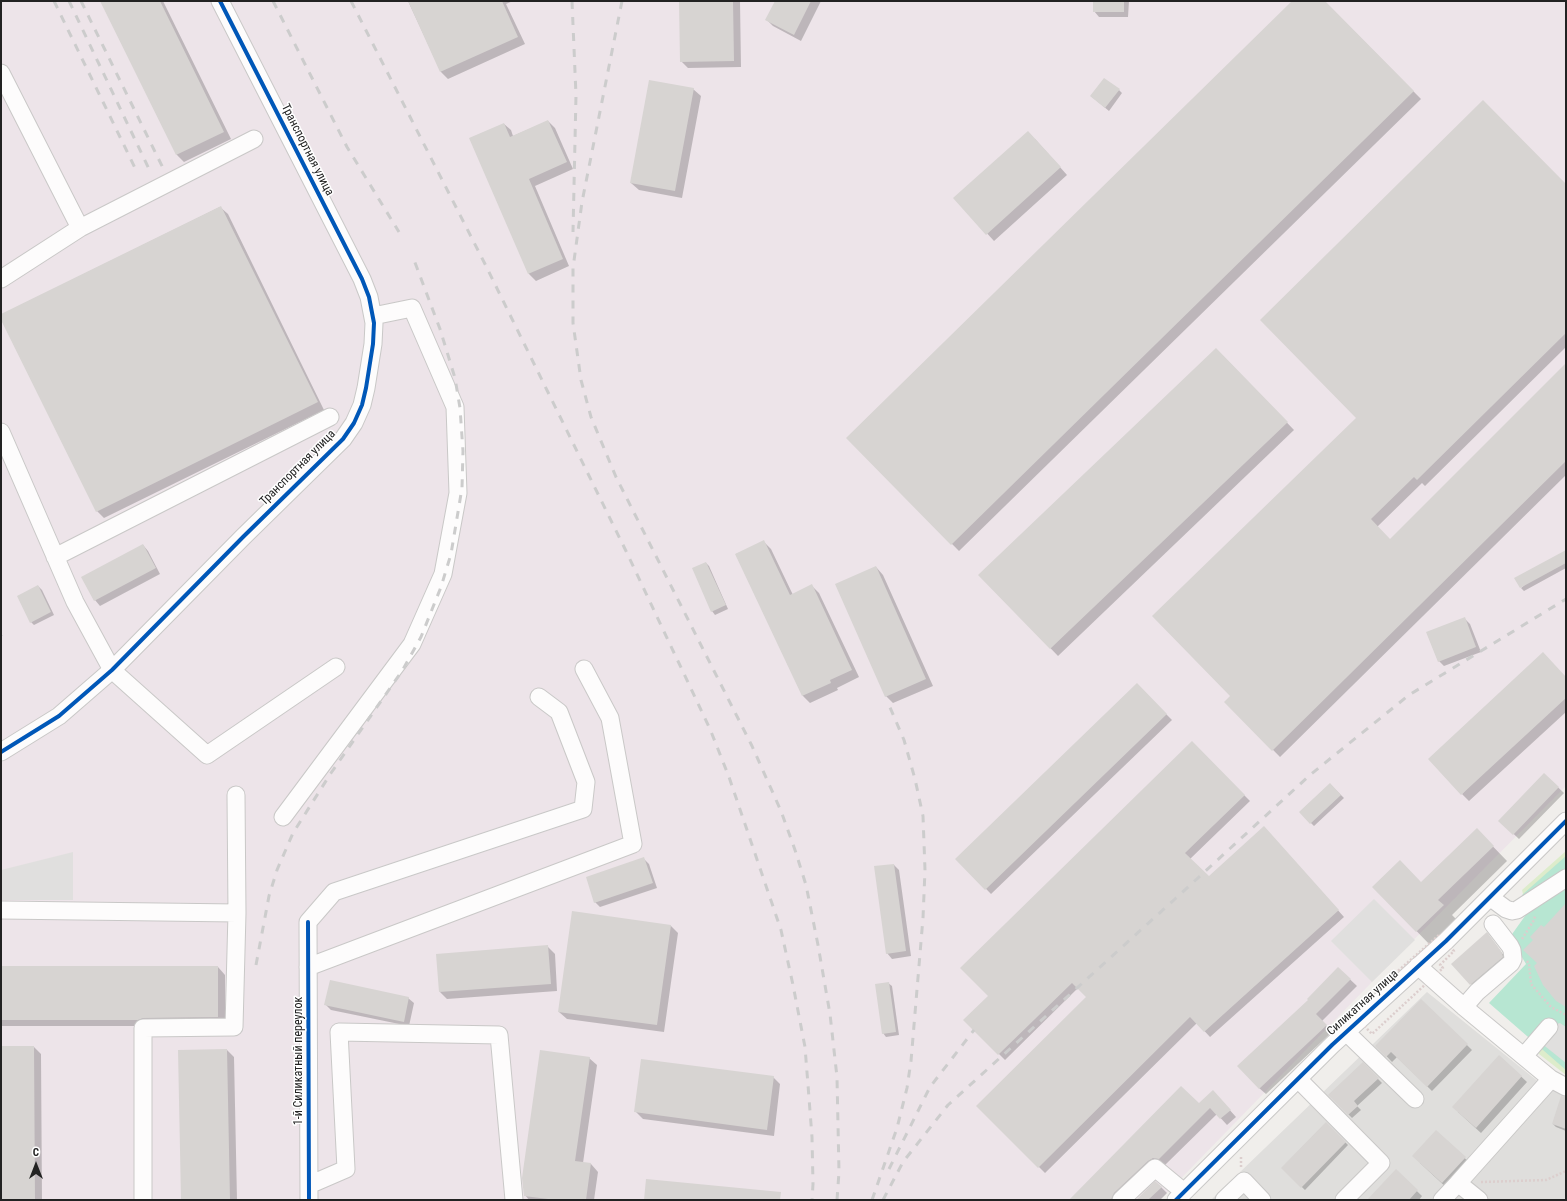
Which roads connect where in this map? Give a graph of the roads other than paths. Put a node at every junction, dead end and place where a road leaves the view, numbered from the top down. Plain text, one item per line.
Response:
1 (220, 1) edge
2 (1, 73) edge
3 (254, 139) dead end
4 (80, 228) junction
5 (1, 279) edge
6 (373, 316) junction
7 (330, 417) dead end
8 (1, 432) edge
9 (55, 557) junction
10 (336, 667) dead end
11 (584, 669) dead end
12 (112, 670) junction
13 (539, 697) dead end
14 (1, 752) edge
15 (236, 795) dead end
16 (283, 817) dead end
17 (1566, 822) edge
18 (1566, 878) edge
19 (1491, 898) junction
20 (1, 910) edge
21 (237, 913) junction
22 (1493, 924) dead end
23 (1418, 966) junction
24 (308, 967) junction
25 (1464, 1007) junction
26 (1549, 1027) dead end
27 (1346, 1032) junction
28 (1524, 1056) junction
29 (1298, 1079) junction
30 (1559, 1083) edge
31 (1415, 1099) dead end
32 (1458, 1183) junction
33 (309, 1192) edge
34 (1180, 1196) edge
35 (143, 1200) edge
36 (514, 1200) edge
37 (1121, 1200) edge
38 (1224, 1200) edge
39 (1262, 1200) edge
40 (1344, 1200) edge
41 (1442, 1200) edge
42 (1479, 1200) edge

1 - 6 street, Транспортная улица
2 - 4 street
3 - 4 street
4 - 5 street
6 - 12 street, Транспортная улица
6 - 16 street
7 - 9 street
8 - 9 street
9 - 12 street
10 - 12 street
11 - 24 street
12 - 14 street, Транспортная улица
13 - 24 street, 1-й Силикатный переулок
15 - 21 street
17 - 19 street, Силикатная улица
18 - 19 street
19 - 23 street, Силикатная улица
20 - 21 street
21 - 35 street
22 - 25 street
23 - 25 street
23 - 27 street, Силикатная улица
24 - 33 street, 1-й Силикатный переулок
25 - 28 street
26 - 28 street
27 - 29 street, Силикатная улица
27 - 31 street
28 - 30 street
29 - 34 street, Силикатная улица
29 - 40 street
30 - 32 street
32 - 41 street
32 - 42 street
33 - 36 street
34 - 37 street
38 - 39 street

